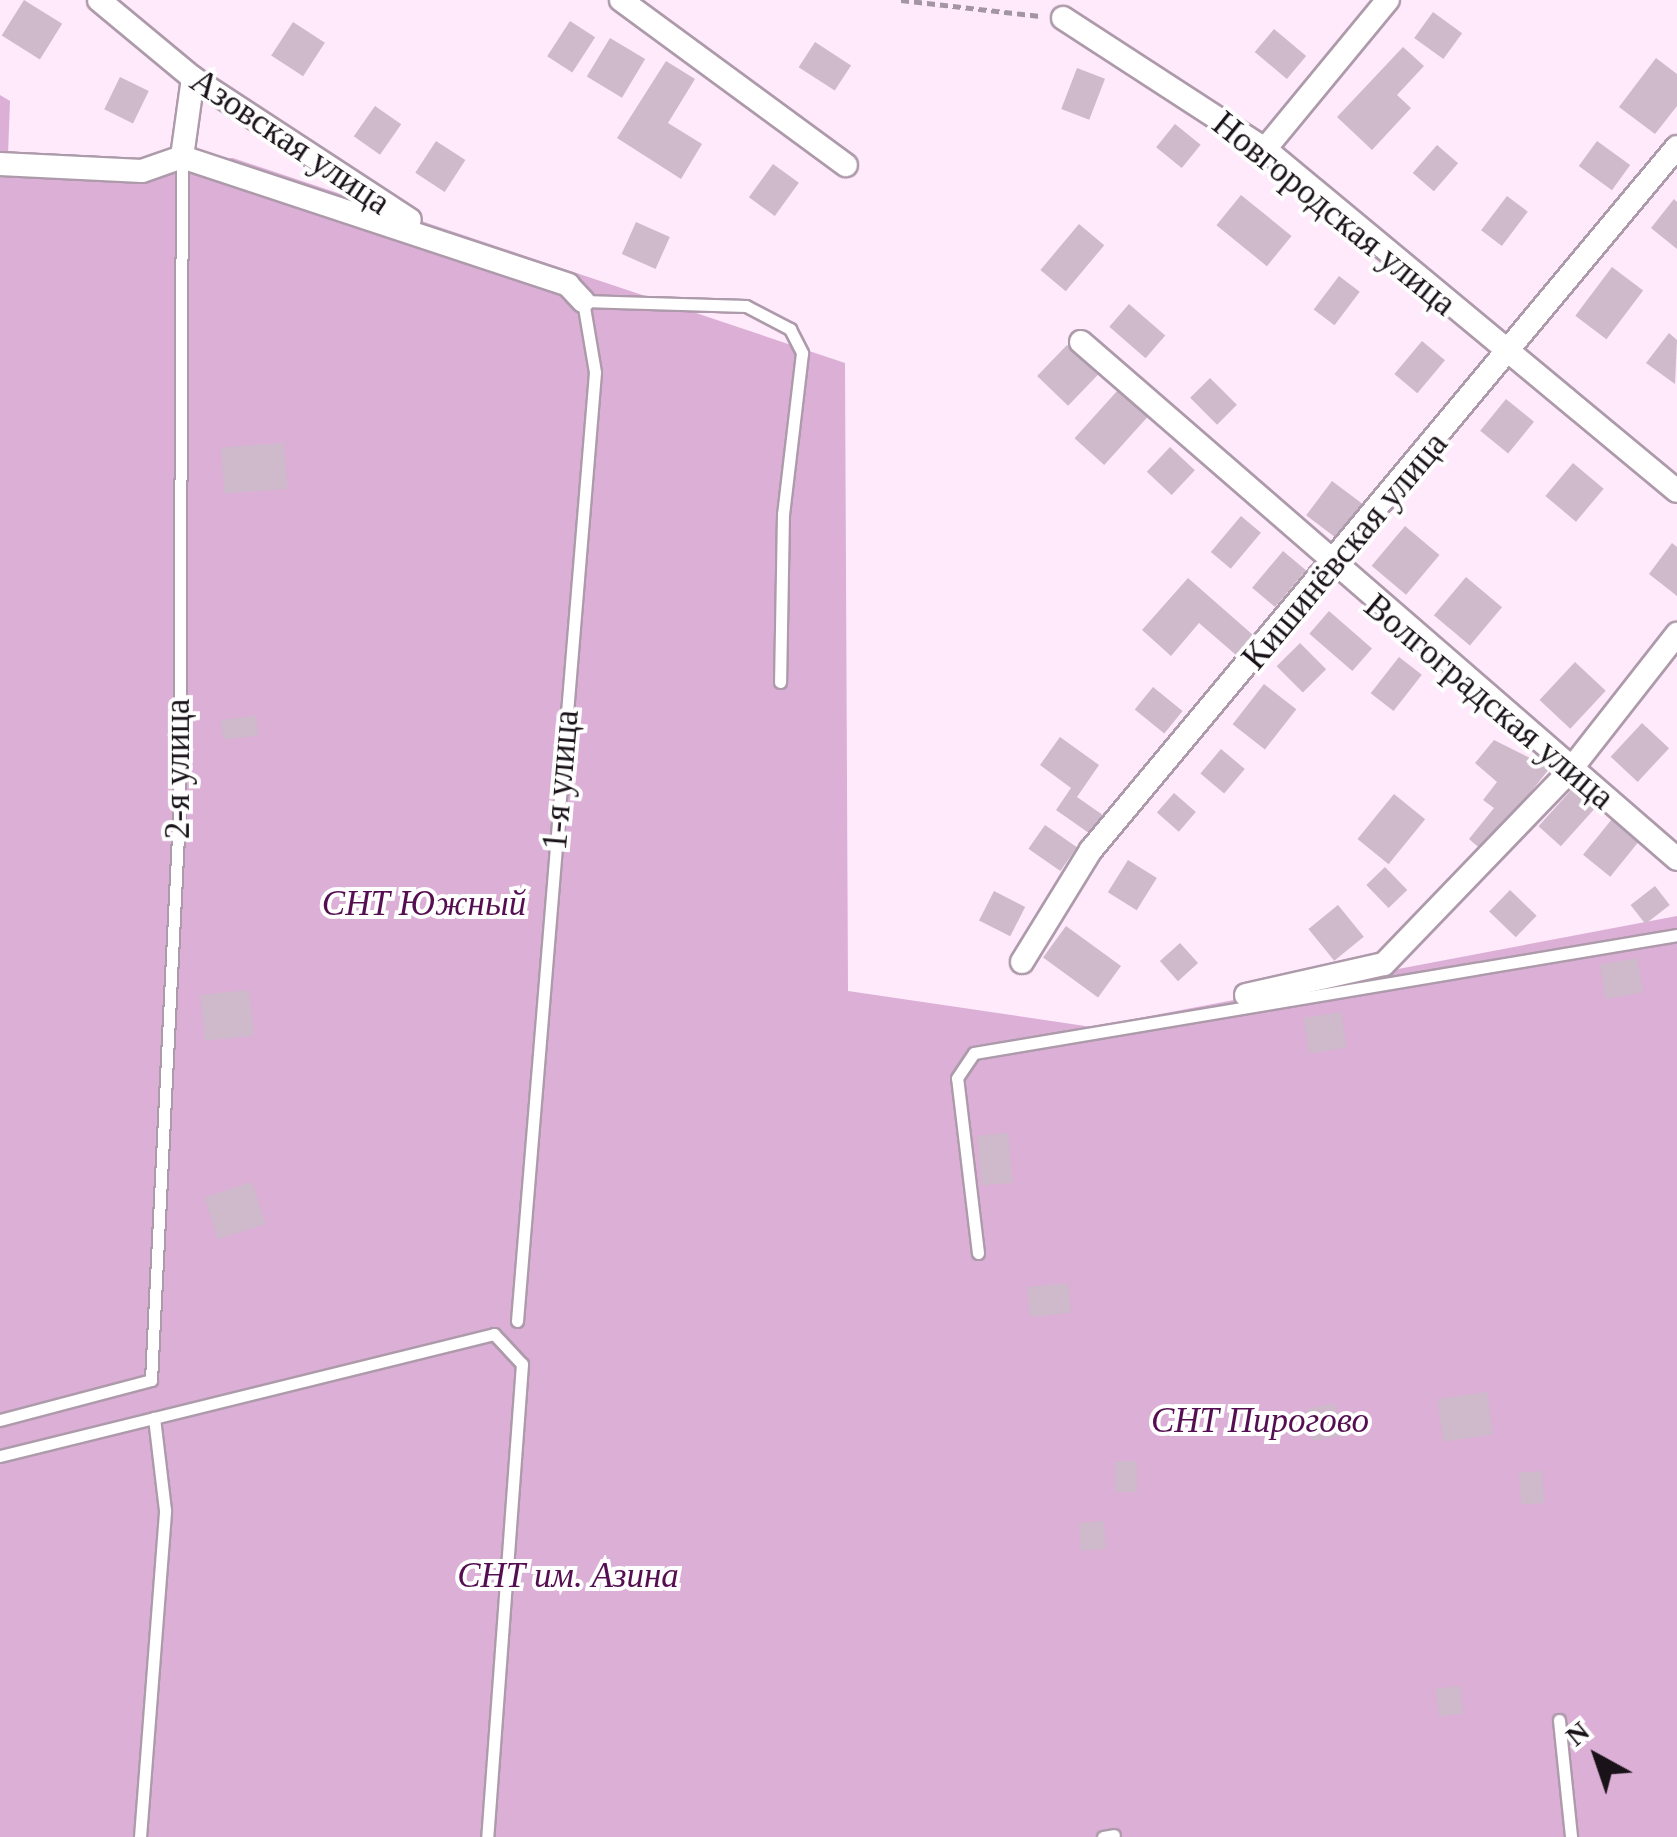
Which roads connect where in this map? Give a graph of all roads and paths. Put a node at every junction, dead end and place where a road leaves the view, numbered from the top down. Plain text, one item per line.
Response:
1 (99, 0) edge
2 (621, 0) edge
3 (901, 0) edge
4 (1388, 0) edge
5 (1063, 18) joint
6 (193, 78) junction
7 (1677, 147) edge
8 (1264, 149) junction
9 (182, 157) junction
10 (0, 164) edge
11 (846, 166) dead end
12 (556, 268) dead end
13 (583, 301) junction
14 (1082, 342) dead end
15 (1510, 358) junction
16 (1677, 491) edge
17 (1332, 568) junction
18 (1677, 634) edge
19 (780, 682) dead end
20 (1568, 773) junction
21 (1677, 859) edge
22 (1677, 935) edge
23 (1022, 962) dead end
24 (1246, 996) dead end
25 (978, 1253) dead end
26 (517, 1321) dead end
27 (154, 1418) junction
28 (0, 1420) edge
29 (0, 1456) edge
30 (1559, 1720) dead end
31 (140, 1837) edge
32 (488, 1837) edge
33 (1571, 1837) edge

1 - 6 street, Азовская улица
2 - 11 street
3 - 5 path
4 - 8 street
5 - 8 street, Новгородская улица
6 - 9 street
6 - 12 street, Азовская улица
7 - 15 street, Кишинёвская улица
8 - 15 street, Новгородская улица
9 - 10 street
9 - 13 street
9 - 28 lane, 2-я улица
13 - 19 lane
13 - 26 lane, 1-я улица
14 - 17 street, Волгоградская улица
15 - 16 street, Новгородская улица
15 - 17 street, Кишинёвская улица
17 - 20 street, Волгоградская улица
17 - 23 street, Кишинёвская улица
18 - 20 street
20 - 21 street, Волгоградская улица
20 - 24 street
22 - 25 lane
27 - 29 lane
27 - 31 lane
27 - 32 lane
30 - 33 lane

